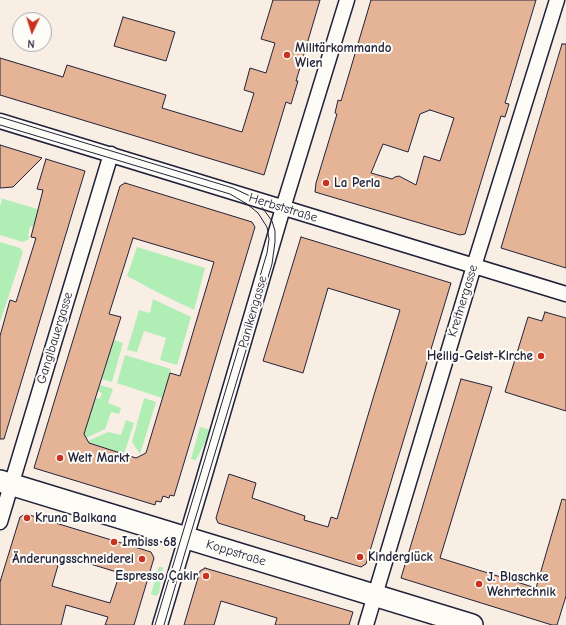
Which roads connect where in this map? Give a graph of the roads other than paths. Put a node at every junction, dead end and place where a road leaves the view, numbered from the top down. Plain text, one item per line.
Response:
1 (347, 0) edge
2 (557, 0) edge
3 (0, 121) edge
4 (111, 154) junction
5 (283, 208) junction
6 (474, 266) junction
7 (566, 294) edge
8 (6, 483) edge
9 (0, 522) edge
10 (186, 538) junction
11 (374, 596) junction
12 (160, 625) edge
13 (366, 625) edge
14 (472, 625) edge

1 - 5 street, Panikengasse
2 - 6 street, Kreitnergasse
3 - 4 street, Herbststraße
4 - 5 street, Herbststraße
4 - 8 street, Ganglbauergasse
5 - 6 street, Herbststraße
5 - 10 street, Panikengasse
6 - 7 street, Herbststraße
6 - 11 street, Kreitnergasse
8 - 9 street, Ganglbauergasse
8 - 10 main road, Koppstraße
10 - 11 main road, Koppstraße
10 - 12 street, Panikengasse
11 - 13 street, Kreitnergasse
11 - 14 main road, Koppstraße

